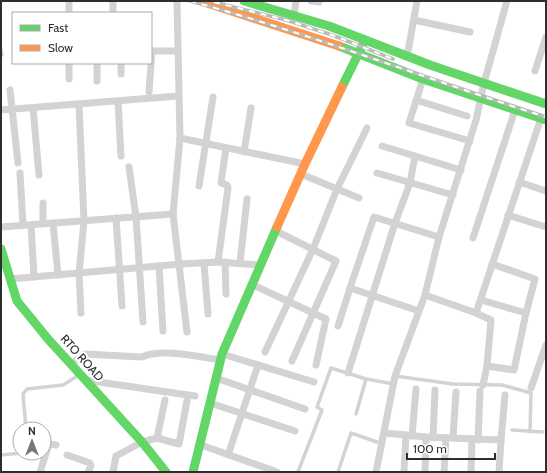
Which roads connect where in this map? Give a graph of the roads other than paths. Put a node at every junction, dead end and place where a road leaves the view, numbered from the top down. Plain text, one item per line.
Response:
1 (69, 1) edge
2 (113, 1) edge
3 (177, 1) edge
4 (201, 1) edge
5 (244, 1) edge
6 (296, 1) edge
7 (311, 1) edge
8 (417, 1) edge
9 (507, 1) edge
10 (319, 2) dead end
11 (69, 12) edge
12 (113, 12) edge
13 (294, 15) junction
14 (414, 20) junction
15 (470, 32) dead end
16 (546, 37) edge
17 (365, 40) junction
18 (1, 50) edge
19 (152, 51) edge
20 (177, 51) junction
21 (360, 53) junction
22 (2, 55) edge
23 (407, 57) junction
24 (69, 64) edge
25 (97, 64) edge
26 (121, 64) edge
27 (150, 64) edge
28 (535, 71) dead end
29 (120, 74) dead end
30 (69, 79) dead end
31 (423, 79) junction
32 (97, 81) dead end
33 (484, 83) junction
34 (10, 90) dead end
35 (149, 92) dead end
36 (178, 96) junction
37 (213, 97) dead end
38 (482, 97) junction
39 (416, 100) junction
40 (118, 102) junction
41 (80, 104) junction
42 (546, 104) edge
43 (33, 108) junction
44 (251, 108) dead end
45 (12, 109) junction
46 (1, 110) edge
47 (515, 110) junction
48 (467, 116) dead end
49 (543, 119) edge
50 (367, 128) dead end
51 (180, 138) junction
52 (470, 141) junction
53 (205, 143) junction
54 (382, 146) dead end
55 (226, 148) junction
56 (244, 152) junction
57 (121, 156) dead end
58 (415, 156) junction
59 (18, 163) dead end
60 (305, 164) junction
61 (129, 166) dead end
62 (461, 170) junction
63 (20, 173) dead end
64 (377, 173) dead end
65 (301, 174) junction
66 (39, 176) dead end
67 (410, 182) junction
68 (519, 182) junction
69 (199, 186) dead end
70 (337, 189) junction
71 (546, 191) edge
72 (453, 195) junction
73 (359, 198) dead end
74 (247, 199) dead end
75 (43, 203) dead end
76 (174, 214) junction
77 (508, 215) junction
78 (136, 217) junction
79 (116, 218) junction
80 (84, 221) junction
81 (53, 223) junction
82 (394, 223) junction
83 (31, 224) junction
84 (43, 224) junction
85 (23, 225) junction
86 (1, 227) edge
87 (546, 227) edge
88 (276, 231) junction
89 (439, 237) junction
90 (473, 238) dead end
91 (1, 249) edge
92 (313, 249) junction
93 (218, 262) junction
94 (225, 262) junction
95 (204, 263) junction
96 (240, 263) junction
97 (181, 264) junction
98 (492, 264) junction
99 (159, 266) junction
100 (261, 266) junction
101 (140, 268) junction
102 (120, 269) junction
103 (79, 273) junction
104 (58, 275) junction
105 (34, 277) junction
106 (10, 279) junction
107 (253, 285) junction
108 (350, 288) junction
109 (226, 294) dead end
110 (425, 295) junction
111 (372, 296) junction
112 (481, 300) junction
113 (288, 302) junction
114 (122, 306) dead end
115 (419, 311) junction
116 (526, 312) junction
117 (81, 313) dead end
118 (312, 313) junction
119 (208, 314) dead end
120 (476, 314) junction
121 (143, 322) dead end
122 (338, 326) dead end
123 (163, 331) dead end
124 (187, 332) dead end
125 (546, 345) edge
126 (265, 352) dead end
127 (222, 357) junction
128 (292, 362) dead end
129 (71, 364) junction
130 (258, 365) junction
131 (316, 365) dead end
132 (486, 366) junction
133 (348, 373) junction
134 (395, 376) junction
135 (83, 377) junction
136 (216, 378) junction
137 (366, 379) junction
138 (314, 382) dead end
139 (394, 384) junction
140 (482, 388) junction
141 (531, 388) dead end
142 (416, 389) dead end
143 (250, 390) junction
144 (436, 390) dead end
145 (456, 392) dead end
146 (505, 395) dead end
147 (165, 400) dead end
148 (210, 403) junction
149 (305, 408) dead end
150 (242, 413) junction
151 (356, 414) dead end
152 (25, 421) edge
153 (512, 430) dead end
154 (295, 431) dead end
155 (530, 432) junction
156 (543, 432) dead end
157 (384, 433) junction
158 (409, 436) junction
159 (429, 437) junction
160 (157, 438) junction
161 (449, 438) junction
162 (475, 440) junction
163 (501, 440) junction
164 (142, 442) junction
165 (377, 442) dead end
166 (56, 445) dead end
167 (201, 445) junction
168 (12, 454) edge
169 (1, 455) edge
170 (67, 455) dead end
171 (228, 455) junction
172 (40, 472) edge
173 (88, 472) edge
174 (113, 472) edge
175 (166, 472) edge
176 (194, 472) edge
177 (277, 472) edge
178 (298, 472) edge
179 (338, 472) edge
180 (376, 472) edge
181 (404, 472) edge
182 (425, 472) edge
183 (444, 472) edge
184 (471, 472) edge
185 (499, 472) edge

1 - 11 street
2 - 12 street
3 - 20 street
4 - 21 street
5 - 13 street
6 - 13 street
7 - 10 street
8 - 14 street
9 - 33 street
13 - 17 street
14 - 15 street
14 - 23 street
16 - 28 street
17 - 21 street
17 - 23 street
18 - 22 lane
19 - 20 street
20 - 36 street
21 - 31 street
21 - 60 street
23 - 33 street
24 - 30 street
25 - 32 street
26 - 29 street
27 - 35 street
31 - 38 street
31 - 39 street
33 - 38 street
33 - 42 street
34 - 45 street
36 - 40 street
36 - 51 street
37 - 53 street
38 - 47 street
38 - 52 street
39 - 48 street
39 - 52 street
40 - 41 street
40 - 57 street
41 - 43 street
41 - 80 street
43 - 45 street
43 - 66 street
44 - 56 street
45 - 46 street
45 - 59 street
47 - 49 street
47 - 90 street
49 - 68 street
50 - 70 street
51 - 53 street
51 - 76 street
52 - 62 street
53 - 55 street
53 - 69 street
54 - 58 street
55 - 56 street
55 - 93 street
56 - 60 street
58 - 62 street
58 - 67 street
60 - 65 street
61 - 78 street
62 - 72 street
63 - 85 street
64 - 67 street
65 - 70 street
65 - 88 street
67 - 72 street
67 - 82 street
68 - 71 street
68 - 77 street
70 - 73 street
70 - 92 street
72 - 89 street
74 - 96 street
75 - 84 street
76 - 78 street
76 - 97 street
77 - 87 street
77 - 98 street
78 - 79 street
78 - 101 street
79 - 80 street
79 - 102 street
80 - 81 street
80 - 103 street
81 - 84 street
81 - 104 street
82 - 89 street
82 - 108 street
82 - 111 street
83 - 84 street
83 - 85 street
83 - 105 street
85 - 86 street
88 - 92 street
88 - 100 street
89 - 110 street
91 - 106 street, RTO ROAD
92 - 113 street
92 - 118 street
93 - 94 street
93 - 95 street
94 - 96 street
94 - 109 street
95 - 97 street
95 - 119 street
96 - 100 street
97 - 99 street
97 - 124 street
98 - 112 street
98 - 116 street
99 - 101 street
99 - 123 street
100 - 107 street
101 - 102 street
101 - 121 street
102 - 103 street
102 - 114 street
103 - 104 street
103 - 117 street
104 - 105 street
105 - 106 street
106 - 129 street, RTO ROAD
107 - 113 street
107 - 127 street
108 - 111 street
108 - 122 street
110 - 115 street
110 - 120 street
111 - 115 street
111 - 133 street
112 - 116 street
112 - 120 street
113 - 118 street
113 - 126 street
115 - 134 street
116 - 132 street
118 - 128 street
118 - 131 street
120 - 132 street
125 - 141 street
127 - 129 street
127 - 130 street
127 - 136 street
129 - 135 street, RTO ROAD
130 - 138 street
130 - 143 street
132 - 140 street
133 - 137 lane
133 - 178 lane
134 - 139 street
134 - 140 lane
135 - 152 lane
135 - 160 street
135 - 164 street, RTO ROAD
136 - 143 street
136 - 148 street
137 - 139 lane
137 - 151 lane
139 - 157 street
140 - 155 lane
140 - 162 street
142 - 158 street
143 - 149 street
143 - 150 street
144 - 159 street
145 - 161 street
146 - 163 street
147 - 160 street
148 - 150 street
148 - 167 street
150 - 154 street
150 - 171 street
153 - 155 lane
155 - 156 lane
157 - 158 street
157 - 180 street
158 - 159 street
158 - 181 street
159 - 161 street
159 - 182 street
160 - 164 street
161 - 162 street
161 - 183 street
162 - 163 street
162 - 184 street
163 - 185 street
164 - 174 street
164 - 175 street, RTO ROAD
165 - 179 lane
166 - 172 street
167 - 171 street
167 - 176 street
168 - 169 lane
170 - 173 street
171 - 177 street

